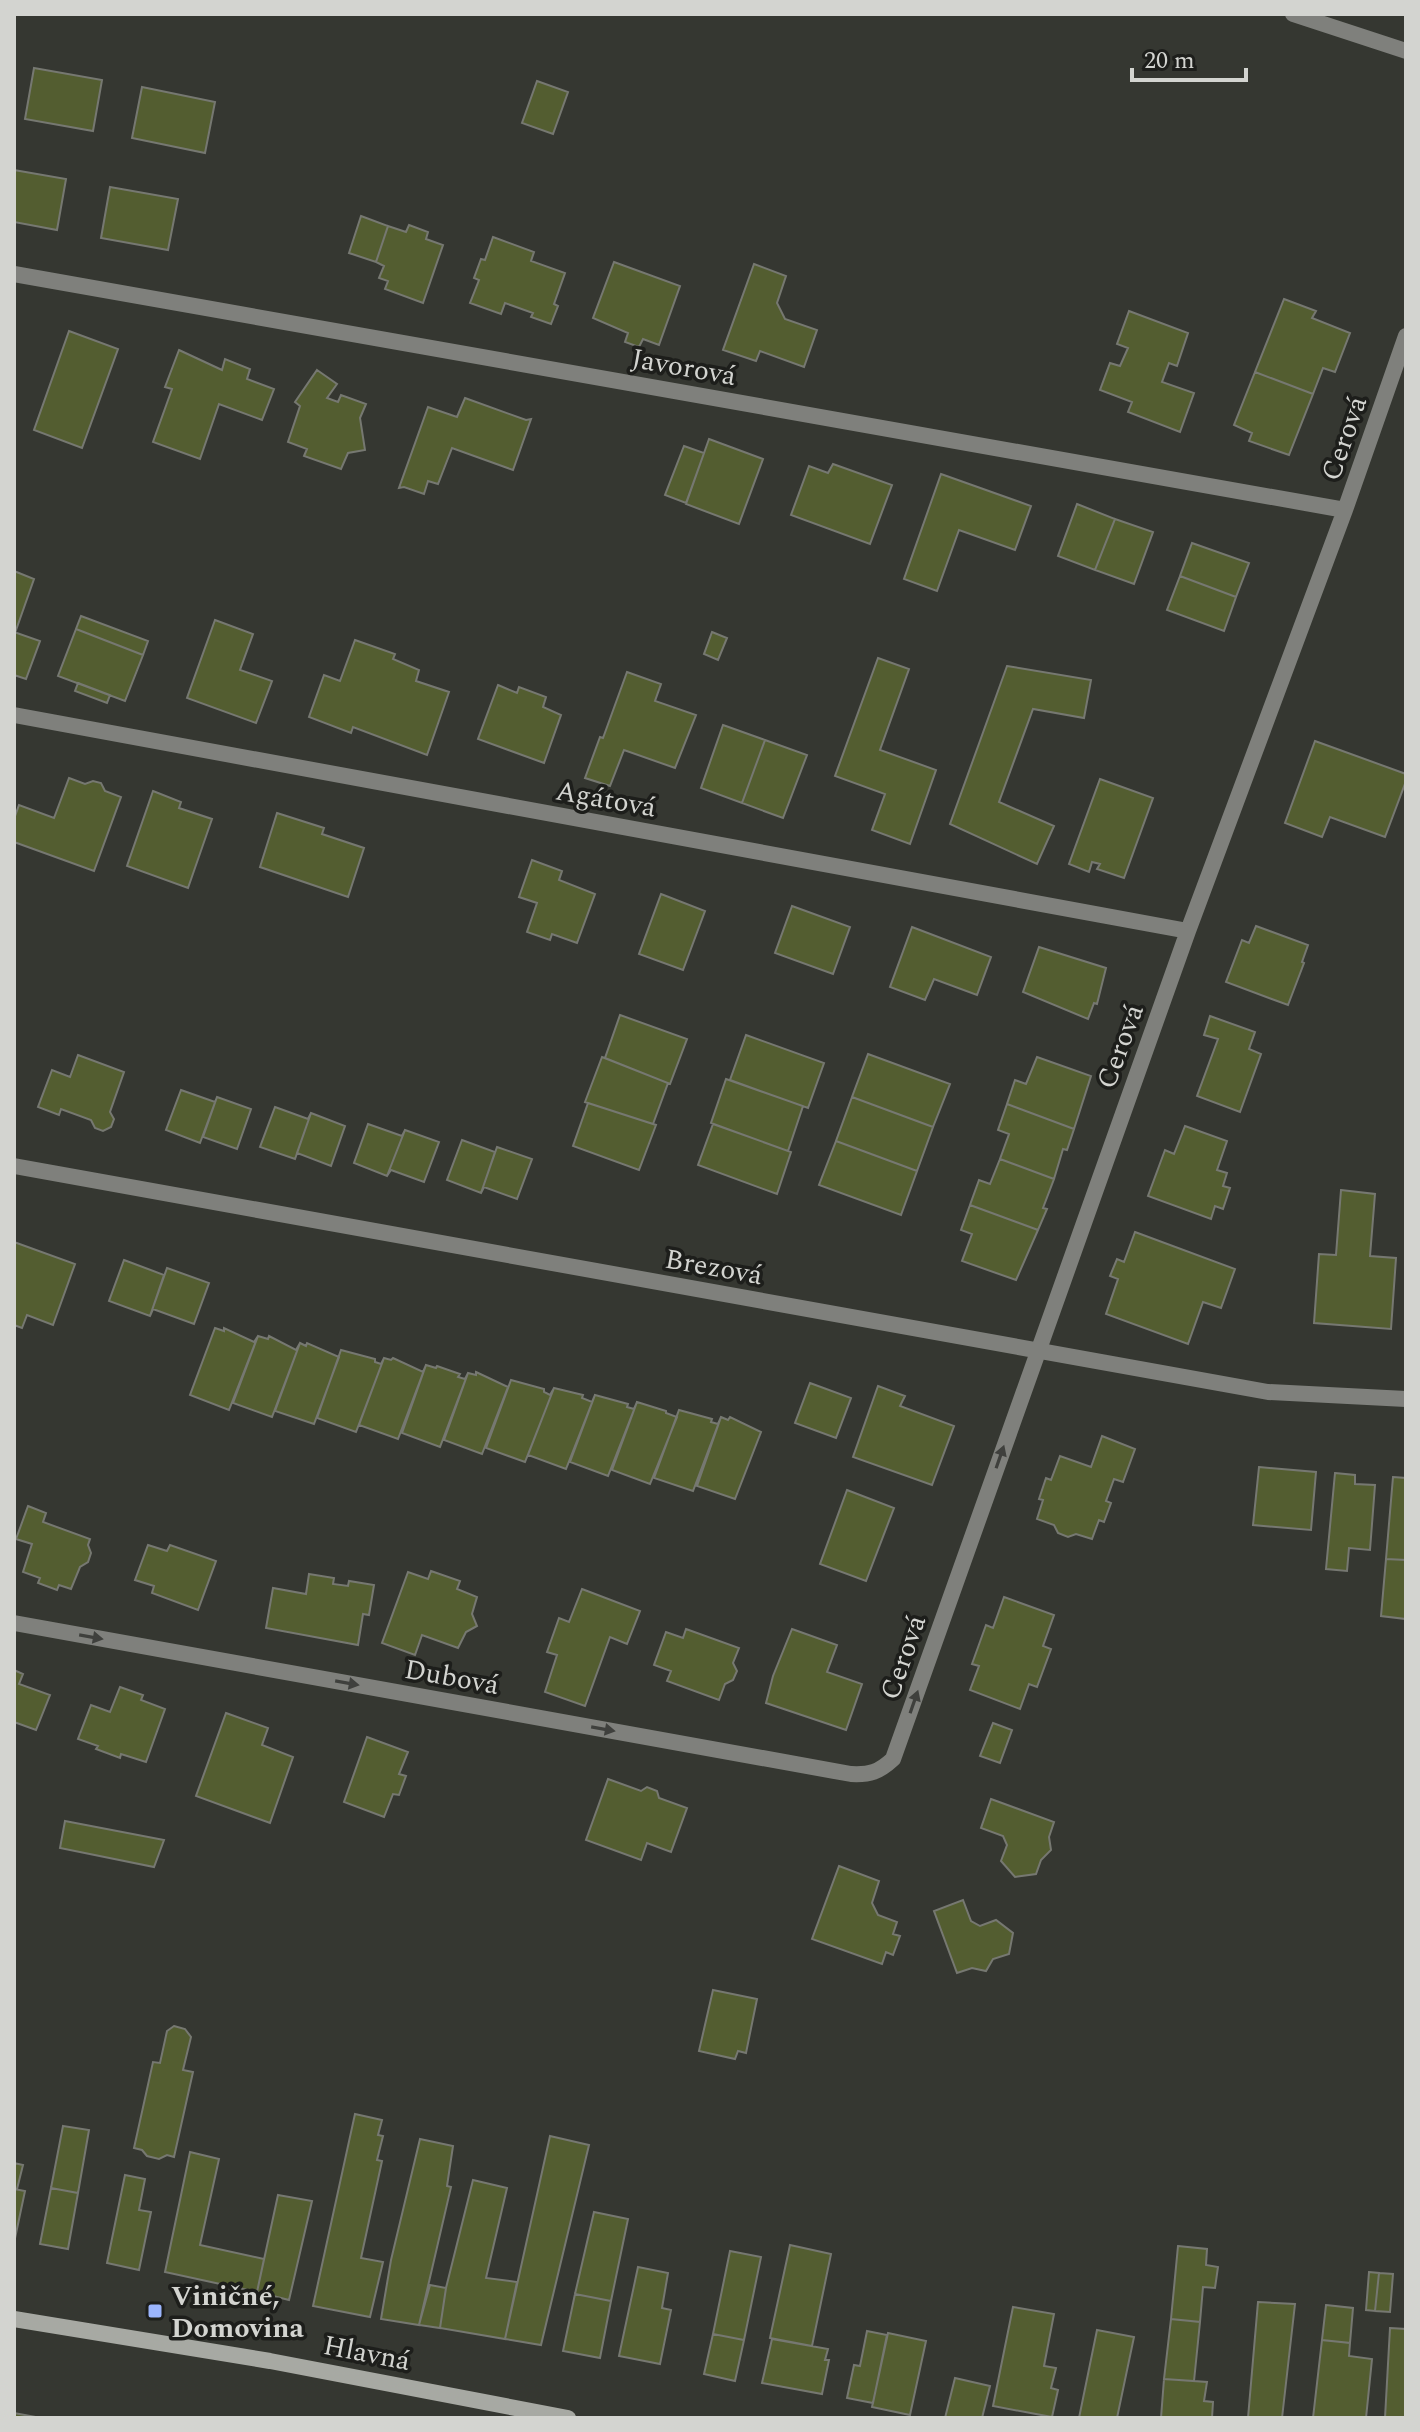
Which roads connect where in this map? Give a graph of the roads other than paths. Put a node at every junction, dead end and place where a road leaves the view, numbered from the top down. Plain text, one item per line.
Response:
1 (1293, 14) edge
2 (1406, 51) edge
3 (14, 274) edge
4 (1406, 336) edge
5 (1345, 510) junction
6 (14, 715) edge
7 (1188, 931) junction
8 (14, 1166) edge
9 (1037, 1351) junction
10 (1406, 1399) edge
11 (14, 1623) edge
12 (880, 1771) joint
13 (14, 2319) edge
14 (568, 2418) edge

1 - 2 street
3 - 5 street, Javorová
4 - 5 street, Cerová
5 - 7 street, Cerová
6 - 7 street, Agátová
7 - 9 street, Cerová
8 - 9 street, Brezová
9 - 10 street, Brezová
12 -> 9 street, Cerová
11 -> 12 street, Dubová
13 - 14 main road, Hlavná

